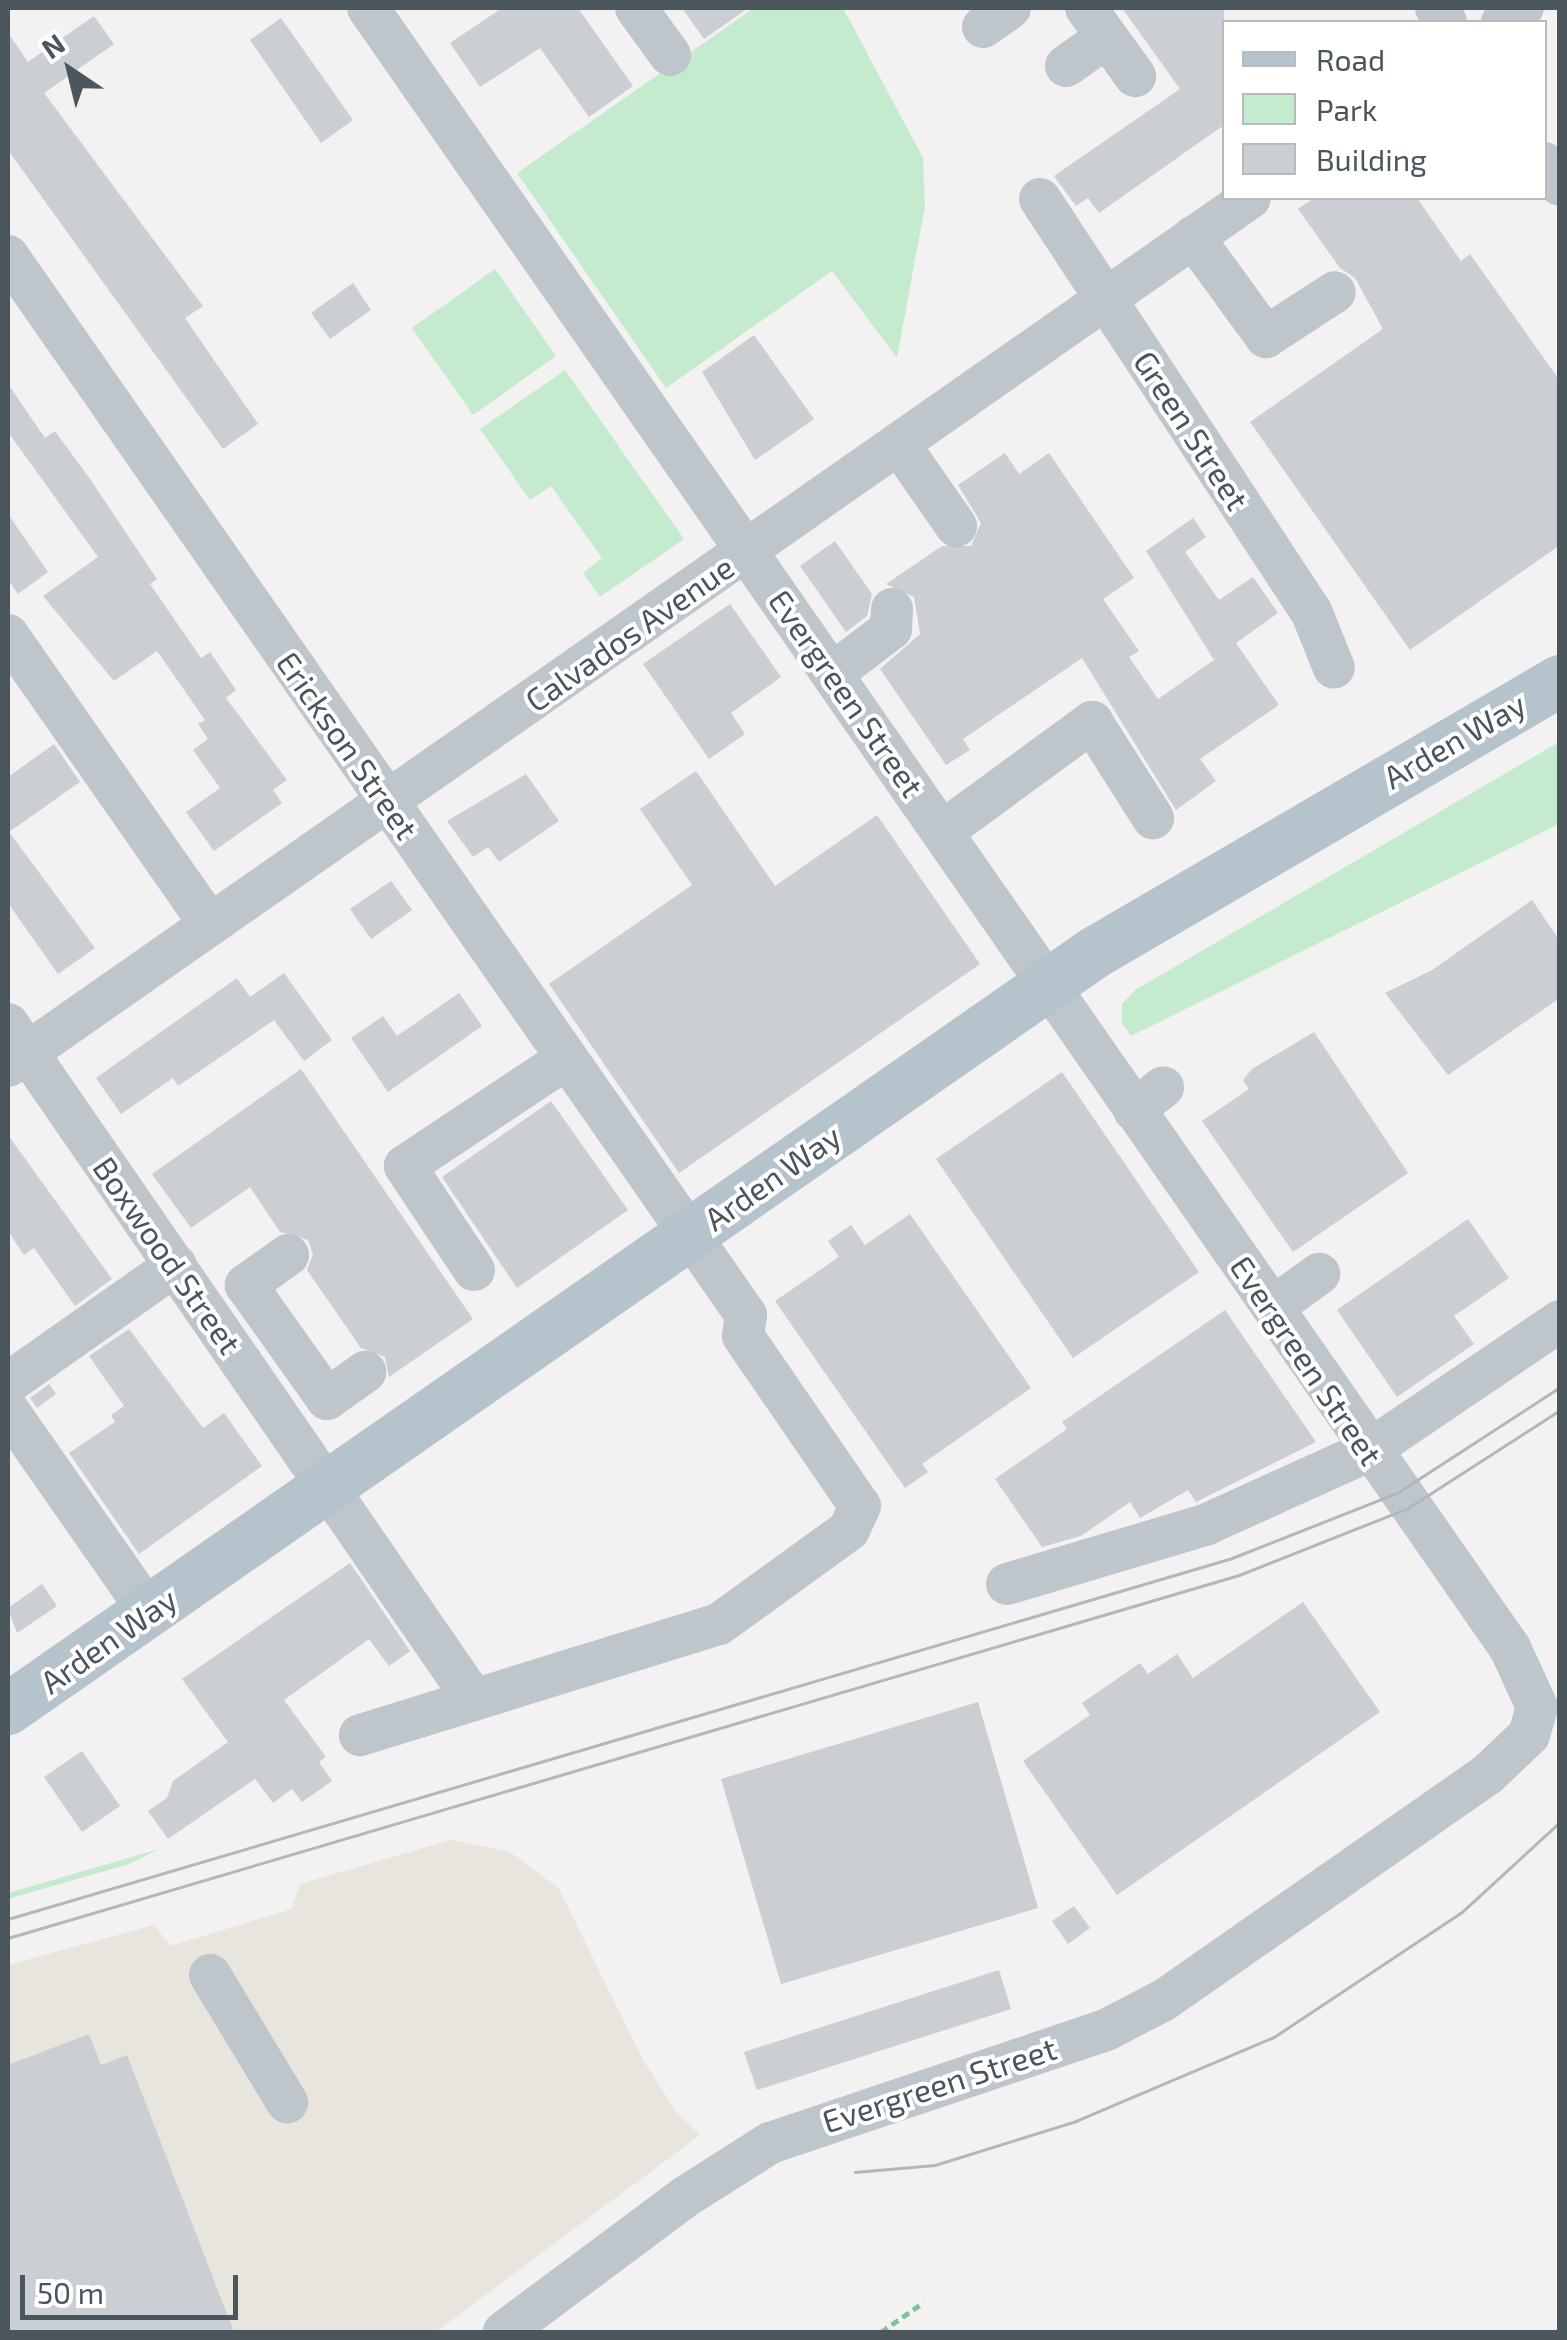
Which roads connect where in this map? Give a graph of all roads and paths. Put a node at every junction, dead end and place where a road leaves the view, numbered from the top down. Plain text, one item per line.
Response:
1 (368, 8) edge
2 (636, 8) edge
3 (1096, 22) edge
4 (670, 55) dead end
5 (1066, 66) dead end
6 (1135, 76) dead end
7 (1040, 198) dead end
8 (1247, 200) edge
9 (1194, 237) junction
10 (8, 256) edge
11 (1335, 292) dead end
12 (1106, 298) junction
13 (899, 444) junction
14 (956, 526) dead end
15 (747, 550) junction
16 (892, 609) dead end
17 (8, 635) edge
18 (1334, 668) dead end
19 (832, 673) junction
20 (1560, 681) edge
21 (388, 802) junction
22 (1154, 818) dead end
23 (943, 831) junction
24 (210, 925) junction
25 (1046, 984) junction
26 (14, 1048) edge
27 (566, 1059) junction
28 (688, 1234) junction
29 (288, 1255) dead end
30 (176, 1266) junction
31 (474, 1270) dead end
32 (1319, 1274) dead end
33 (1272, 1307) junction
34 (267, 1314) junction
35 (1560, 1321) edge
36 (229, 1342) junction
37 (365, 1372) dead end
38 (8, 1383) edge
39 (8, 1410) edge
40 (1368, 1451) junction
41 (327, 1488) junction
42 (1007, 1584) dead end
43 (149, 1612) junction
44 (474, 1700) junction
45 (8, 1709) edge
46 (1551, 1719) edge
47 (360, 1735) dead end
48 (210, 1975) dead end
49 (287, 2102) dead end
50 (924, 2302) dead end
51 (504, 2332) edge
52 (881, 2332) edge

1 - 15 street, Evergreen Street
2 - 4 street
3 - 5 street
3 - 6 street
7 - 12 street, Green Street
8 - 9 street, Calvados Avenue
9 - 11 street
9 - 12 street, Calvados Avenue
10 - 21 street, Erickson Street
12 - 13 street, Calvados Avenue
12 - 18 street, Green Street
13 - 14 street
13 - 15 street, Calvados Avenue
15 - 19 street, Evergreen Street
15 - 21 street, Calvados Avenue
16 - 19 street
17 - 24 street
19 - 23 street, Evergreen Street
20 - 25 main road, Arden Way
21 - 24 street, Calvados Avenue
21 - 27 street, Erickson Street
22 - 23 street
23 - 25 street, Evergreen Street
24 - 26 street, Calvados Avenue
25 - 28 main road, Arden Way
25 - 33 street, Evergreen Street
26 - 30 street, Boxwood Street
27 - 28 street, Erickson Street
27 - 31 street
28 - 41 main road, Arden Way
28 - 44 street, Erickson Street
29 - 34 street
30 - 36 street, Boxwood Street
30 - 38 street
32 - 33 street
33 - 40 street, Evergreen Street
34 - 36 street
34 - 37 street
35 - 40 street
36 - 41 street, Boxwood Street
39 - 43 street
40 - 42 street
40 - 46 street, Evergreen Street
41 - 43 main road, Arden Way
41 - 44 street, Boxwood Street
43 - 45 main road, Arden Way
44 - 47 street
46 - 51 street, Evergreen Street
48 - 49 street
50 - 52 path

